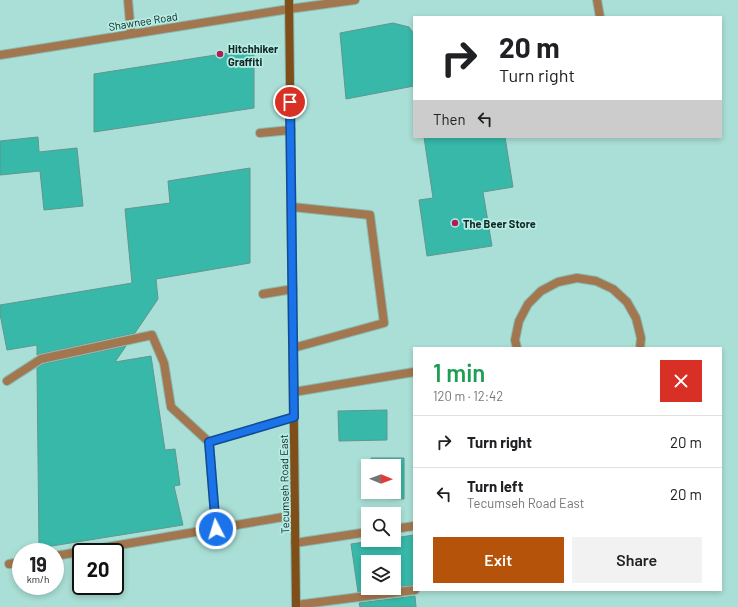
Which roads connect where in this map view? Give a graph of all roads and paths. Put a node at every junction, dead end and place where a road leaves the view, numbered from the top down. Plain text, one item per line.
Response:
1 (128, 0) edge
2 (289, 0) edge
3 (355, 0) edge
4 (597, 0) edge
5 (289, 9) junction
6 (600, 16) edge
7 (131, 34) junction
8 (0, 55) edge
9 (291, 130) junction
10 (260, 133) dead end
11 (292, 206) junction
12 (293, 288) junction
13 (263, 294) dead end
14 (517, 347) edge
15 (640, 347) edge
16 (293, 348) junction
17 (413, 372) edge
18 (7, 382) dead end
19 (294, 392) junction
20 (294, 417) junction
21 (209, 442) junction
22 (295, 515) junction
23 (413, 526) edge
24 (401, 528) edge
25 (216, 529) junction
26 (361, 533) edge
27 (295, 543) junction
28 (64, 554) edge
29 (9, 564) dead end
30 (12, 564) edge
31 (413, 590) edge
32 (296, 606) edge

1 - 7 street
2 - 5 main road, Tecumseh Road East
3 - 5 street, Shawnee Road
4 - 6 street
5 - 7 street, Shawnee Road
5 - 9 main road, Tecumseh Road East
7 - 8 street, Shawnee Road
9 - 10 street
9 - 11 main road, Tecumseh Road East
11 - 12 main road, Tecumseh Road East
11 - 16 street
12 - 13 street
12 - 16 main road, Tecumseh Road East
14 - 15 street
16 - 19 main road, Tecumseh Road East
17 - 19 street
18 - 21 street
19 - 20 main road, Tecumseh Road East
20 - 21 street
20 - 22 main road, Tecumseh Road East
21 - 25 street
22 - 25 street
22 - 27 main road, Tecumseh Road East
23 - 24 street
25 - 28 street
26 - 27 street
27 - 32 main road, Tecumseh Road East
29 - 30 street
31 - 32 street

